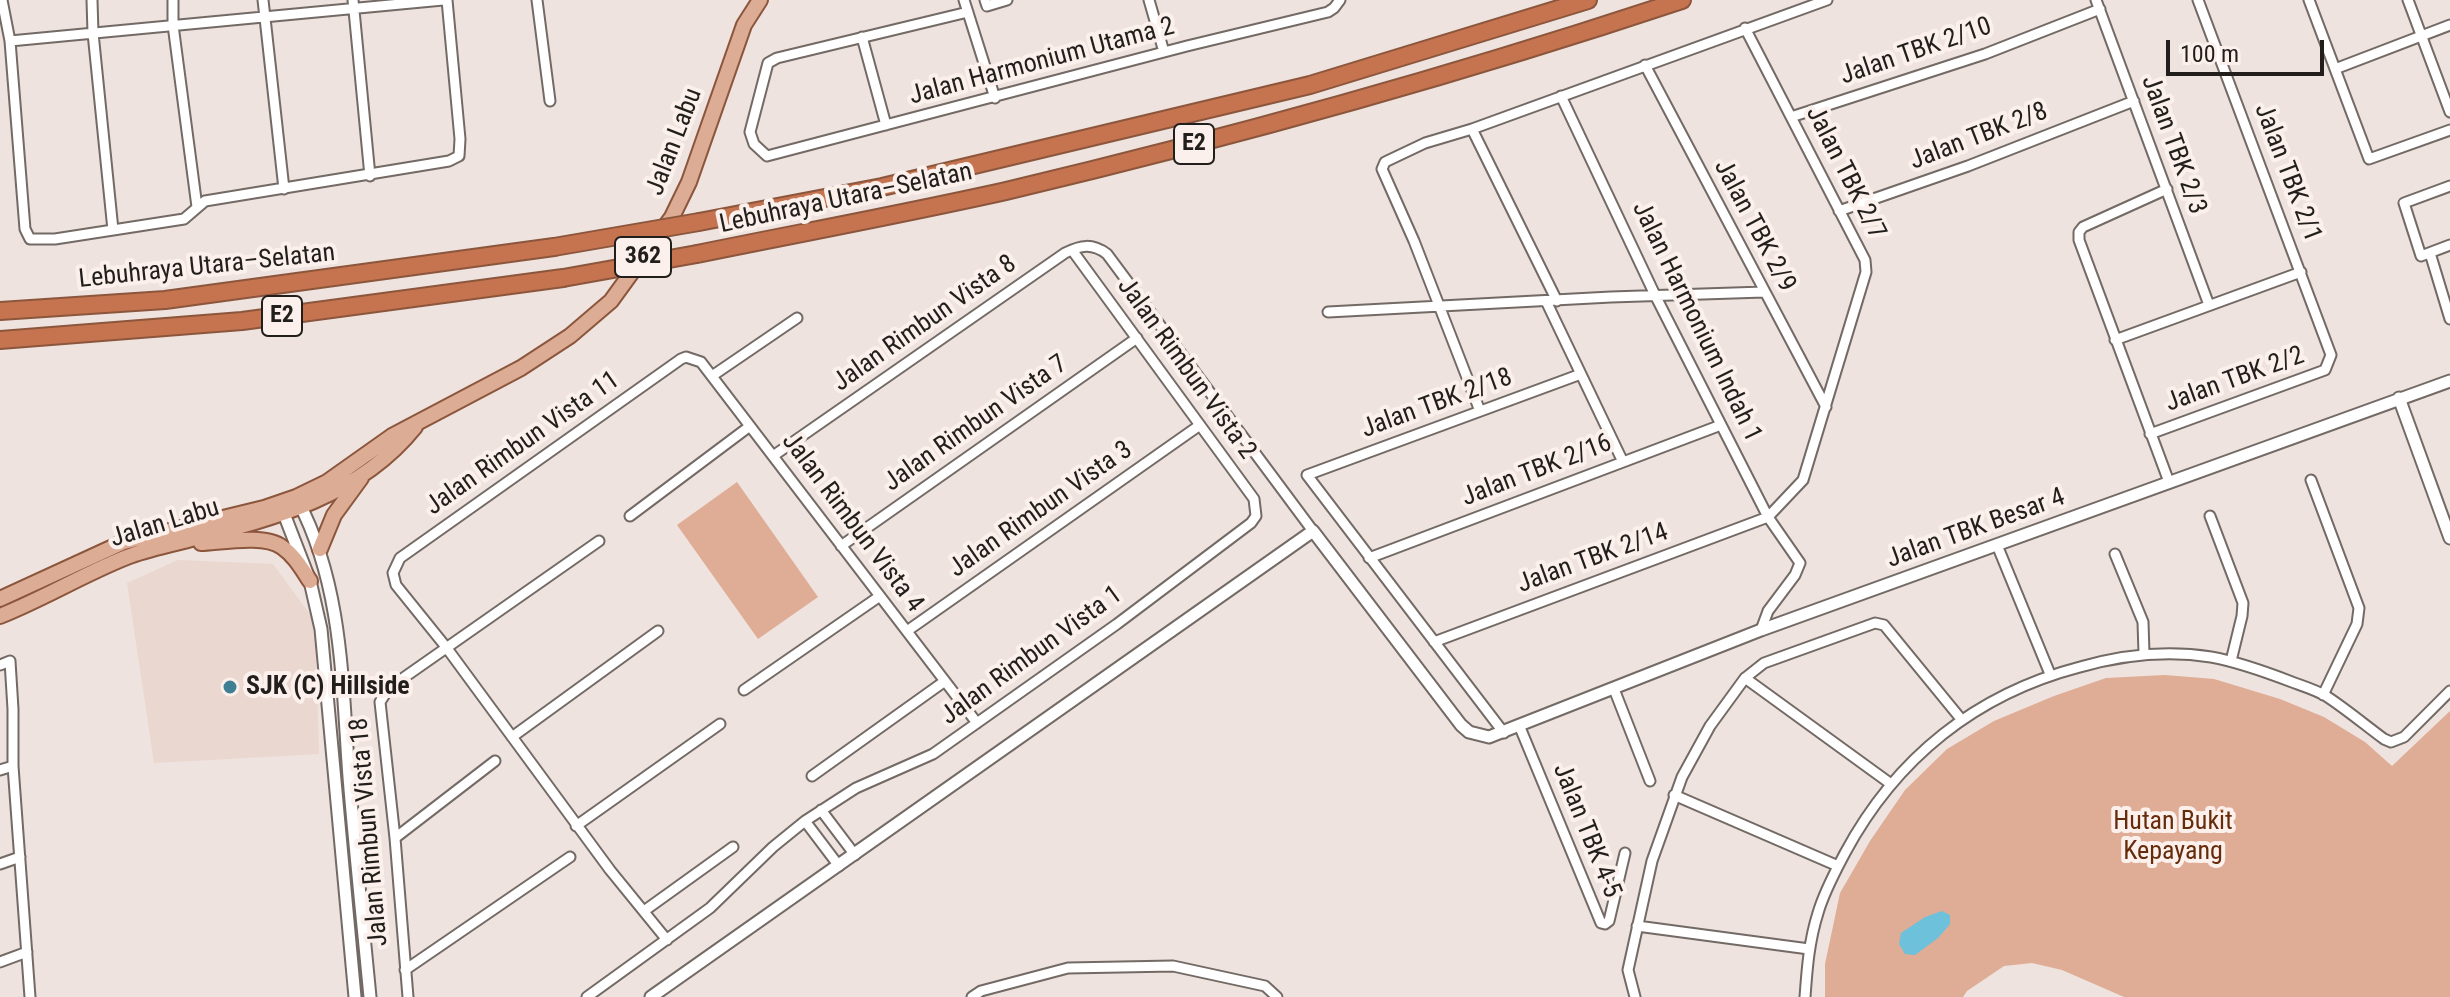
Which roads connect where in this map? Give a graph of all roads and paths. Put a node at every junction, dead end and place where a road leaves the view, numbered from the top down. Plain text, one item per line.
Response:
1 (2, 0) edge
2 (92, 0) edge
3 (173, 0) edge
4 (263, 0) edge
5 (445, 0) edge
6 (537, 0) edge
7 (760, 0) edge
8 (964, 0) edge
9 (1007, 0) edge
10 (1149, 0) edge
11 (1340, 0) edge
12 (1588, 0) edge
13 (1682, 0) edge
14 (1827, 0) edge
15 (2198, 0) edge
16 (2309, 0) edge
17 (2408, 0) edge
18 (986, 3) edge
19 (353, 4) edge
20 (2098, 5) edge
21 (968, 12) junction
22 (265, 17) junction
23 (173, 25) junction
24 (2450, 25) edge
25 (1745, 28) junction
26 (93, 33) junction
27 (2421, 35) junction
28 (862, 37) junction
29 (10, 41) junction
30 (1164, 52) junction
31 (1645, 65) junction
32 (2335, 69) junction
33 (1561, 96) junction
34 (995, 98) junction
35 (550, 101) dead end
36 (2134, 101) junction
37 (2450, 112) edge
38 (1791, 117) junction
39 (886, 125) junction
40 (1472, 129) junction
41 (2450, 130) edge
42 (370, 176) junction
43 (2450, 186) edge
44 (284, 189) junction
45 (2167, 189) junction
46 (197, 207) junction
47 (1839, 211) junction
48 (113, 230) junction
49 (2450, 245) edge
50 (1072, 250) junction
51 (2430, 253) junction
52 (2301, 272) junction
53 (1764, 292) junction
54 (1655, 295) junction
55 (2447, 300) edge
56 (1552, 301) junction
57 (2209, 305) junction
58 (1439, 307) junction
59 (0, 311) edge
60 (1328, 312) dead end
61 (797, 318) dead end
62 (2450, 319) edge
63 (1137, 338) junction
64 (0, 340) edge
65 (2115, 340) junction
66 (686, 357) joint
67 (1581, 374) junction
68 (712, 376) junction
69 (2450, 381) edge
70 (2399, 398) junction
71 (1826, 407) junction
72 (1480, 411) junction
73 (417, 423) junction
74 (1200, 425) junction
75 (1721, 425) junction
76 (750, 426) junction
77 (2150, 434) junction
78 (773, 456) junction
79 (1623, 462) junction
80 (366, 471) junction
81 (2311, 480) dead end
82 (2169, 482) junction
83 (299, 503) junction
84 (282, 509) junction
85 (630, 516) dead end
86 (1256, 516) joint
87 (2210, 516) dead end
88 (1768, 517) junction
89 (1313, 531) junction
90 (2450, 538) edge
91 (599, 541) dead end
92 (173, 544) junction
93 (1997, 545) junction
94 (841, 546) junction
95 (320, 549) junction
96 (2115, 554) dead end
97 (1369, 558) junction
98 (310, 581) junction
99 (880, 596) junction
100 (0, 599) edge
101 (0, 616) edge
102 (1761, 630) junction
103 (658, 631) dead end
104 (907, 631) junction
105 (1434, 642) junction
106 (446, 647) junction
107 (2144, 654) junction
108 (2231, 661) junction
109 (5, 663) edge
110 (2050, 674) junction
111 (1745, 678) junction
112 (945, 681) junction
113 (1614, 689) junction
114 (744, 690) dead end
115 (2450, 691) edge
116 (2323, 695) junction
117 (1961, 719) junction
118 (977, 723) junction
119 (720, 724) dead end
120 (1519, 725) junction
121 (1504, 733) junction
122 (512, 737) junction
123 (346, 738) junction
124 (331, 740) junction
125 (495, 761) dead end
126 (13, 766) junction
127 (0, 770) edge
128 (812, 776) dead end
129 (1650, 781) dead end
130 (1891, 784) junction
131 (1674, 795) junction
132 (821, 810) junction
133 (805, 821) junction
134 (576, 826) junction
135 (395, 838) junction
136 (733, 847) dead end
137 (1625, 853) dead end
138 (855, 855) junction
139 (20, 857) junction
140 (570, 857) dead end
141 (0, 864) edge
142 (839, 866) junction
143 (1838, 866) junction
144 (644, 911) junction
145 (1637, 926) junction
146 (667, 940) junction
147 (1809, 949) junction
148 (27, 952) junction
149 (0, 962) edge
150 (405, 970) junction
151 (30, 997) edge
152 (355, 997) edge
153 (370, 997) edge
154 (408, 997) edge
155 (587, 997) edge
156 (651, 997) edge
157 (972, 997) edge
158 (1277, 997) edge
159 (1635, 997) edge
160 (1805, 997) edge

1 - 29 street
2 - 26 street
3 - 23 street
4 - 22 street
5 - 19 street
5 - 42 street
6 - 35 street
7 - 73 main road, Jalan Labu / 362
8 - 21 street
9 - 18 street
10 - 30 street
11 - 30 street, Jalan Harmonium Utama 2
12 - 59 highway, Lebuhraya Utara–Selatan / E2, bridge
13 - 64 highway, Lebuhraya Utara–Selatan / E2, bridge
14 - 25 street
15 - 52 street, Jalan TBK 2/1
16 - 32 street
17 - 27 street
19 - 22 street
19 - 42 street
20 - 36 street, Jalan TBK 2/3
20 - 38 street, Jalan TBK 2/10
21 - 28 street
21 - 34 street
22 - 23 street
22 - 44 street
23 - 26 street
23 - 46 street
24 - 27 street
25 - 31 street
25 - 38 street, Jalan TBK 2/7
26 - 29 street
26 - 48 street
27 - 32 street
27 - 37 street
28 - 39 street
28 - 39 street, Jalan Harmonium Utama 2
29 - 48 street
30 - 34 street, Jalan Harmonium Utama 2
31 - 33 street
31 - 53 street, Jalan TBK 2/9
32 - 41 street
33 - 40 street
33 - 54 street, Jalan Harmonium Indah 1
34 - 39 street, Jalan Harmonium Utama 2
36 - 45 street, Jalan TBK 2/3
36 - 47 street, Jalan TBK 2/8
38 - 47 street, Jalan TBK 2/7
40 - 56 street
40 - 58 street
42 - 44 street
43 - 51 street
44 - 46 street
45 - 57 street, Jalan TBK 2/3
45 - 65 street
46 - 48 street
47 - 71 street, Jalan TBK 2/7
49 - 51 street
50 - 63 street, Jalan Rimbun Vista 2
50 - 78 street, Jalan Rimbun Vista 8
50 - 89 street
51 - 55 street
52 - 57 street
52 - 77 street, Jalan TBK 2/2
53 - 54 street
53 - 71 street, Jalan TBK 2/9
54 - 56 street
54 - 75 street, Jalan Harmonium Indah 1
55 - 62 street
56 - 58 street
56 - 67 street
57 - 65 street
58 - 60 street
58 - 72 street
61 - 68 street
63 - 74 street, Jalan Rimbun Vista 2
63 - 94 street, Jalan Rimbun Vista 7
65 - 77 street
66 - 68 street, Jalan Rimbun Vista 4
66 - 106 street, Jalan Rimbun Vista 11
67 - 72 street, Jalan TBK 2/18
67 - 79 street
68 - 76 street, Jalan Rimbun Vista 4
69 - 70 street, Jalan TBK Besar 4
70 - 82 street, Jalan TBK Besar 4
70 - 90 street
71 - 88 street, Jalan TBK 2/7
72 - 97 street, Jalan TBK 2/18
73 - 80 main road, Jalan Labu / 362
73 - 83 main road, Jalan Labu / 362
74 - 86 street, Jalan Rimbun Vista 2
74 - 104 street, Jalan Rimbun Vista 3
75 - 79 street, Jalan TBK 2/16
75 - 88 street, Jalan Harmonium Indah 1
76 - 78 street, Jalan Rimbun Vista 4
76 - 85 street
77 - 82 street
78 - 94 street, Jalan Rimbun Vista 4
79 - 97 street, Jalan TBK 2/16
80 - 83 main road, Jalan Labu / 362
80 - 95 main road
81 - 116 street
82 - 93 street, Jalan TBK Besar 4
83 - 84 main road, Jalan Labu / 362
83 - 95 street
84 - 92 main road, Jalan Labu / 362
84 - 98 street
84 - 100 main road, Jalan Labu / 362
86 - 118 street, Jalan Rimbun Vista 1
87 - 108 street
88 - 102 street, Jalan Harmonium Indah 1
88 - 105 street, Jalan TBK 2/14
89 - 121 street
89 - 138 street
91 - 106 street
92 - 98 main road
92 - 101 main road, Jalan Labu / 362
93 - 102 street, Jalan TBK Besar 4
93 - 110 street
94 - 99 street, Jalan Rimbun Vista 4
95 - 123 street
96 - 107 street
97 - 105 street
98 - 124 street
99 - 104 street, Jalan Rimbun Vista 4
99 - 114 street
102 - 113 street, Jalan TBK Besar 4
103 - 122 street
104 - 112 street, Jalan Rimbun Vista 4
105 - 121 street
106 - 122 street
106 - 135 street, Jalan Rimbun Vista 18
107 - 108 street
107 - 110 street
108 - 116 street
109 - 126 street
110 - 117 street
111 - 117 street
111 - 130 street
111 - 131 street
112 - 118 street, Jalan Rimbun Vista 4
112 - 128 street
113 - 120 street, Jalan TBK Besar 4
113 - 129 street
115 - 116 street
117 - 130 street
118 - 132 street, Jalan Rimbun Vista 1
119 - 134 street
120 - 121 street, Jalan TBK Besar 4
120 - 137 street, Jalan TBK 4-5
122 - 134 street
123 - 124 street
123 - 153 street
124 - 152 street
125 - 135 street
126 - 127 street
126 - 139 street
130 - 143 street
131 - 143 street
131 - 145 street
132 - 133 street, Jalan Rimbun Vista 1
132 - 138 street
133 - 142 street
133 - 146 street, Jalan Rimbun Vista 1
134 - 144 street
135 - 150 street, Jalan Rimbun Vista 18
136 - 144 street
138 - 142 street
139 - 141 street
139 - 148 street
140 - 150 street
142 - 156 street
143 - 147 street
144 - 146 street
145 - 147 street
145 - 159 street
146 - 155 street, Jalan Rimbun Vista 1
147 - 160 street
148 - 149 street
148 - 151 street
150 - 154 street, Jalan Rimbun Vista 18
157 - 158 street

